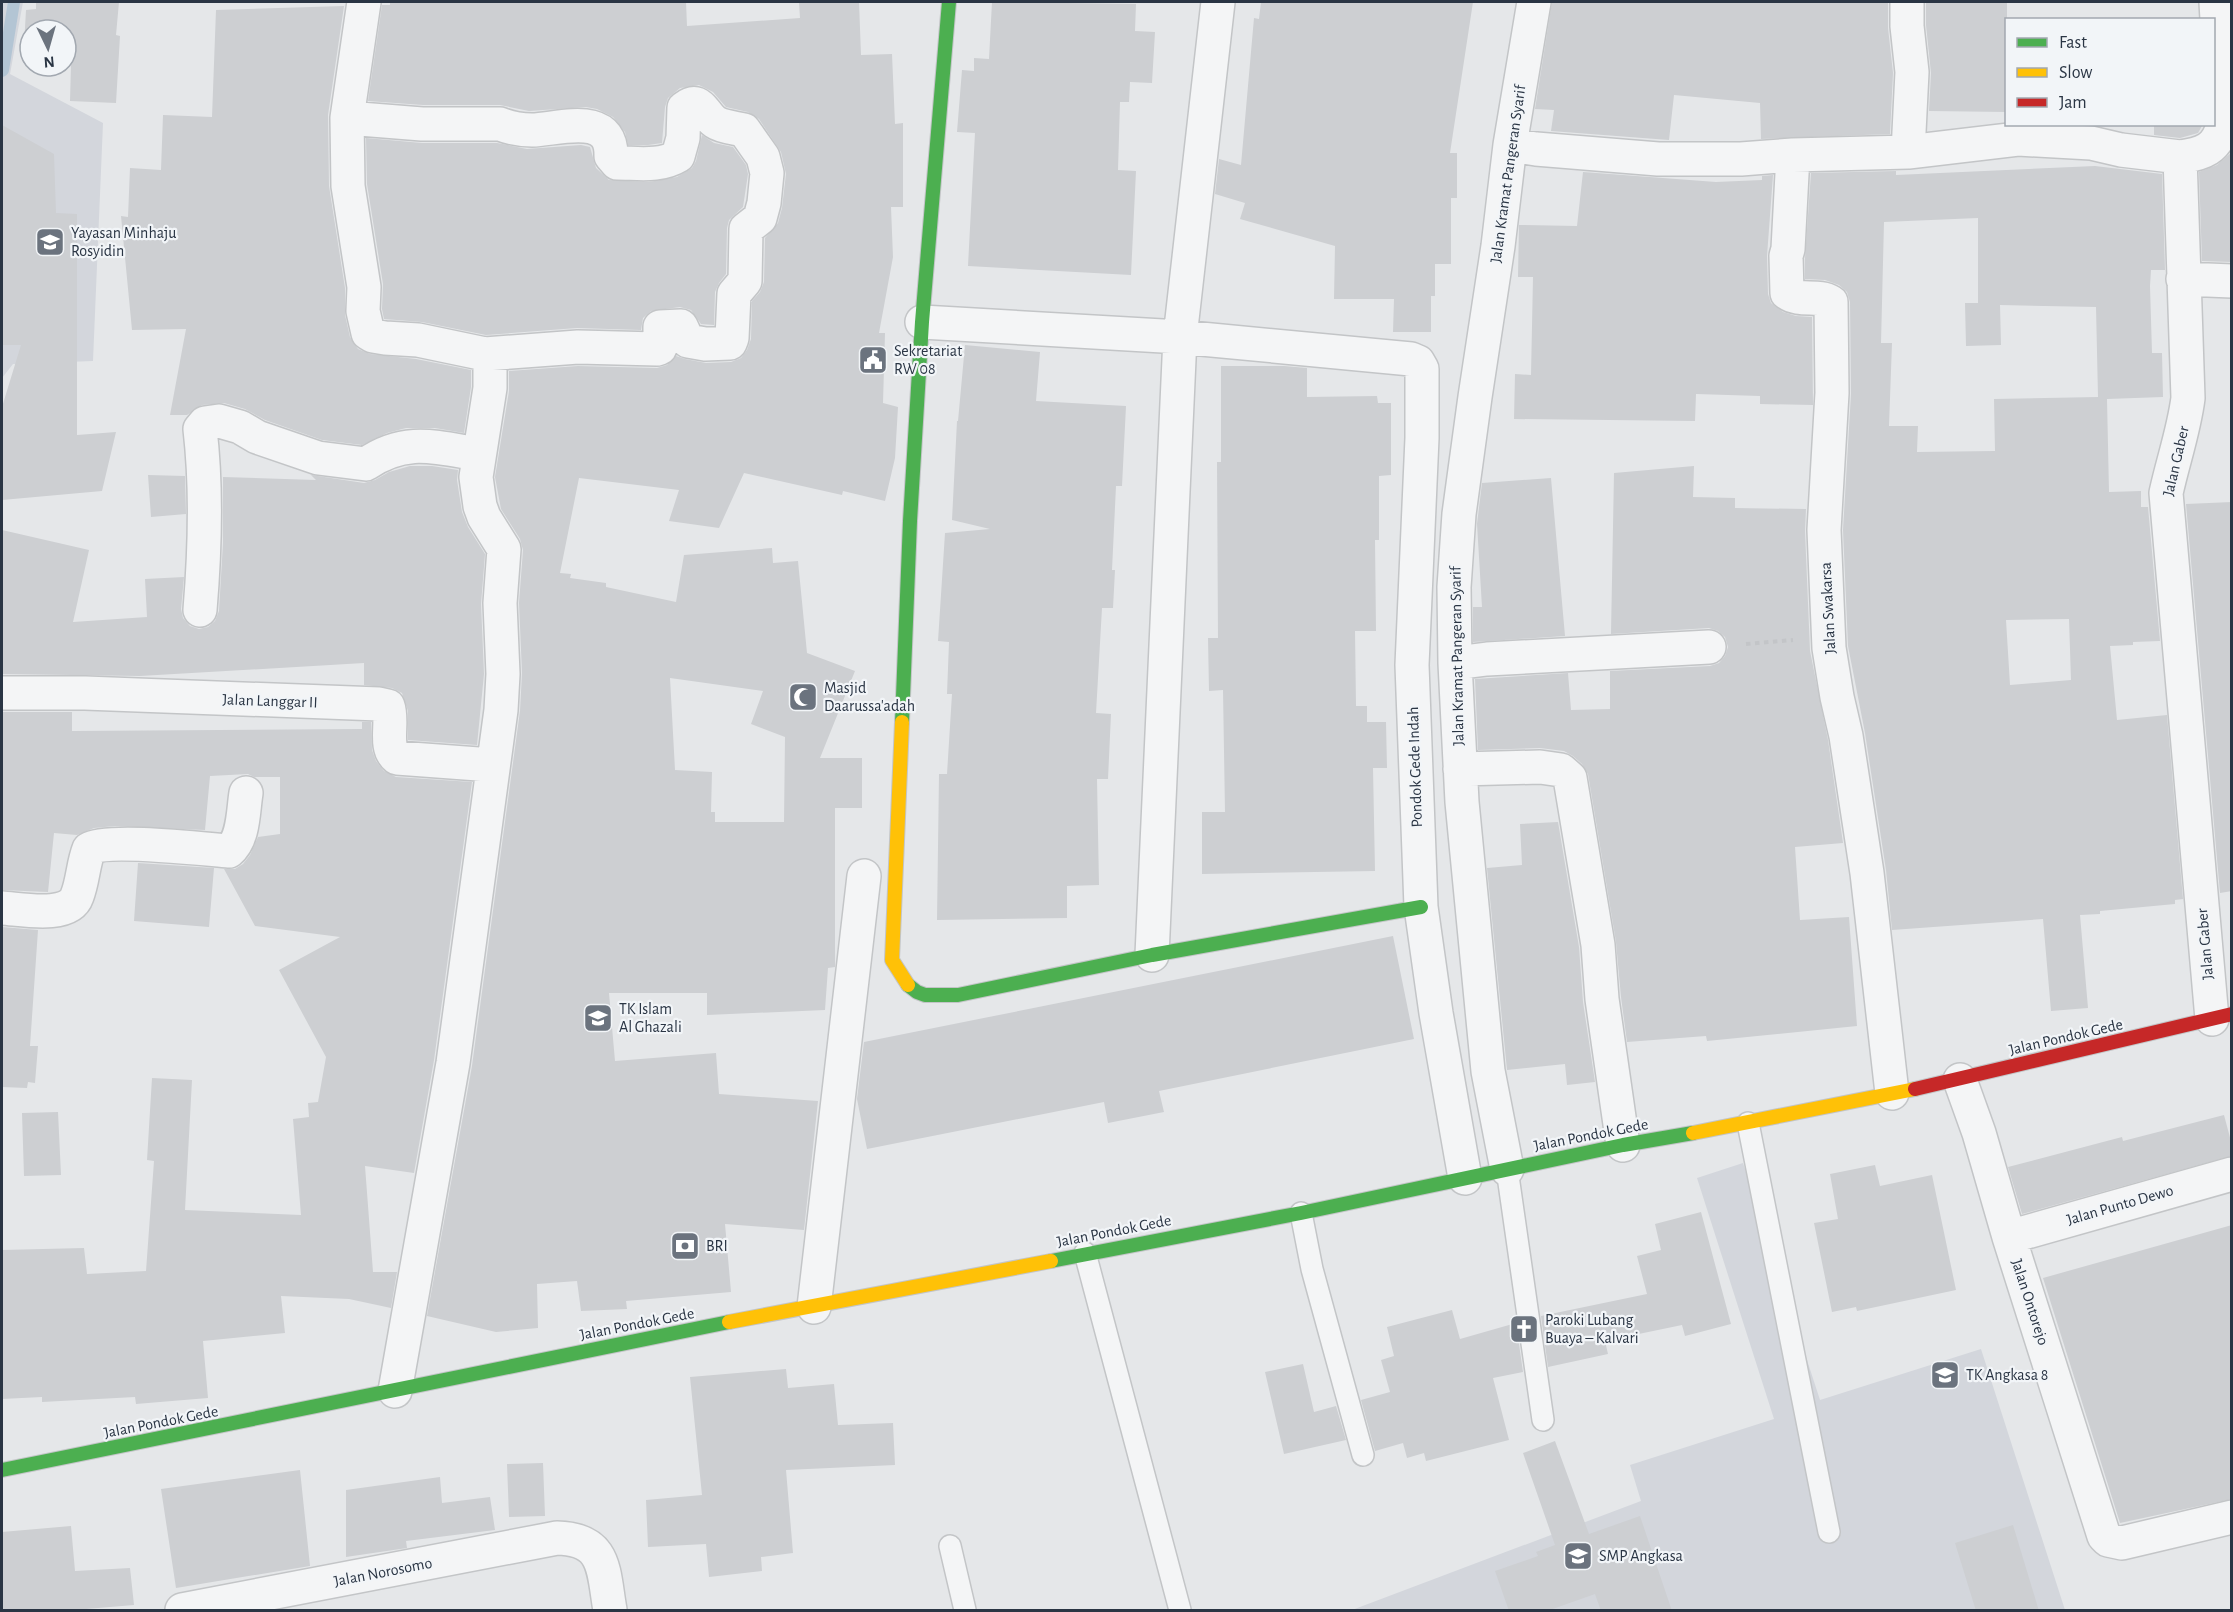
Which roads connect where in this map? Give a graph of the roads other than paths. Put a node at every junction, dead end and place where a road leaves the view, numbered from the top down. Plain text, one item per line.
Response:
1 (364, 2) edge
2 (949, 2) edge
3 (1218, 2) edge
4 (1534, 2) edge
5 (1907, 2) edge
6 (2216, 2) edge
7 (347, 118) junction
8 (1510, 145) junction
9 (1908, 152) junction
10 (1793, 155) junction
11 (2180, 157) junction
12 (2183, 279) junction
13 (2232, 281) edge
14 (922, 322) junction
15 (1180, 337) junction
16 (490, 355) junction
17 (478, 454) junction
18 (200, 610) dead end
19 (1709, 647) road end
20 (1455, 663) junction
21 (2, 693) edge
22 (492, 765) junction
23 (1460, 769) junction
24 (246, 793) dead end
25 (864, 876) dead end
26 (1421, 908) junction
27 (2, 909) edge
28 (1152, 955) junction
29 (2222, 1017) edge
30 (1960, 1080) junction
31 (1892, 1093) junction
32 (1748, 1123) junction
33 (1623, 1144) junction
34 (1507, 1169) junction
35 (2232, 1174) edge
36 (1465, 1178) junction
37 (1301, 1213) junction
38 (2009, 1237) junction
39 (1085, 1253) junction
40 (814, 1307) junction
41 (395, 1391) junction
42 (1543, 1420) dead end
43 (1363, 1455) dead end
44 (2, 1470) edge
45 (2232, 1517) edge
46 (1829, 1532) dead end
47 (950, 1546) dead end
48 (184, 1610) edge
49 (610, 1611) edge
50 (965, 1611) edge
51 (1180, 1611) edge

1 - 7 street
2 - 14 main road
3 - 15 street
4 - 8 street, Jalan Kramat Pangeran Syarif
5 - 9 street
6 - 11 street
7 - 16 street
7 - 16 street
8 - 10 street
8 - 20 street, Jalan Kramat Pangeran Syarif
9 - 10 street
9 - 11 street
10 - 31 street, Jalan Swakarsa
11 - 12 street, Jalan Gaber
12 - 13 street
12 - 29 street, Jalan Gaber
14 - 15 street
14 - 28 main road
15 - 26 street, Pondok Gede Indah
15 - 28 street
16 - 17 street
17 - 18 street
17 - 22 street
19 - 20 street
20 - 23 street, Jalan Kramat Pangeran Syarif
21 - 22 street, Jalan Langgar II
22 - 41 street
23 - 33 street
23 - 34 street, Jalan Kramat Pangeran Syarif
24 - 27 street
25 - 40 street
26 - 28 main road
26 - 36 street, Pondok Gede Indah
29 - 30 main road, Jalan Pondok Gede
30 - 31 main road, Jalan Pondok Gede
30 - 38 street, Jalan Ontorejo
31 - 32 main road, Jalan Pondok Gede
32 - 33 main road, Jalan Pondok Gede
32 - 46 lane
33 - 34 main road, Jalan Pondok Gede
34 - 36 main road, Jalan Pondok Gede
34 - 42 lane
35 - 38 street, Jalan Punto Dewo
36 - 37 main road, Jalan Pondok Gede
37 - 39 main road, Jalan Pondok Gede
37 - 43 lane
38 - 45 street, Jalan Ontorejo
39 - 40 main road, Jalan Pondok Gede
39 - 51 lane
40 - 41 main road, Jalan Pondok Gede
41 - 44 main road, Jalan Pondok Gede
47 - 50 lane
48 - 49 street, Jalan Norosomo

